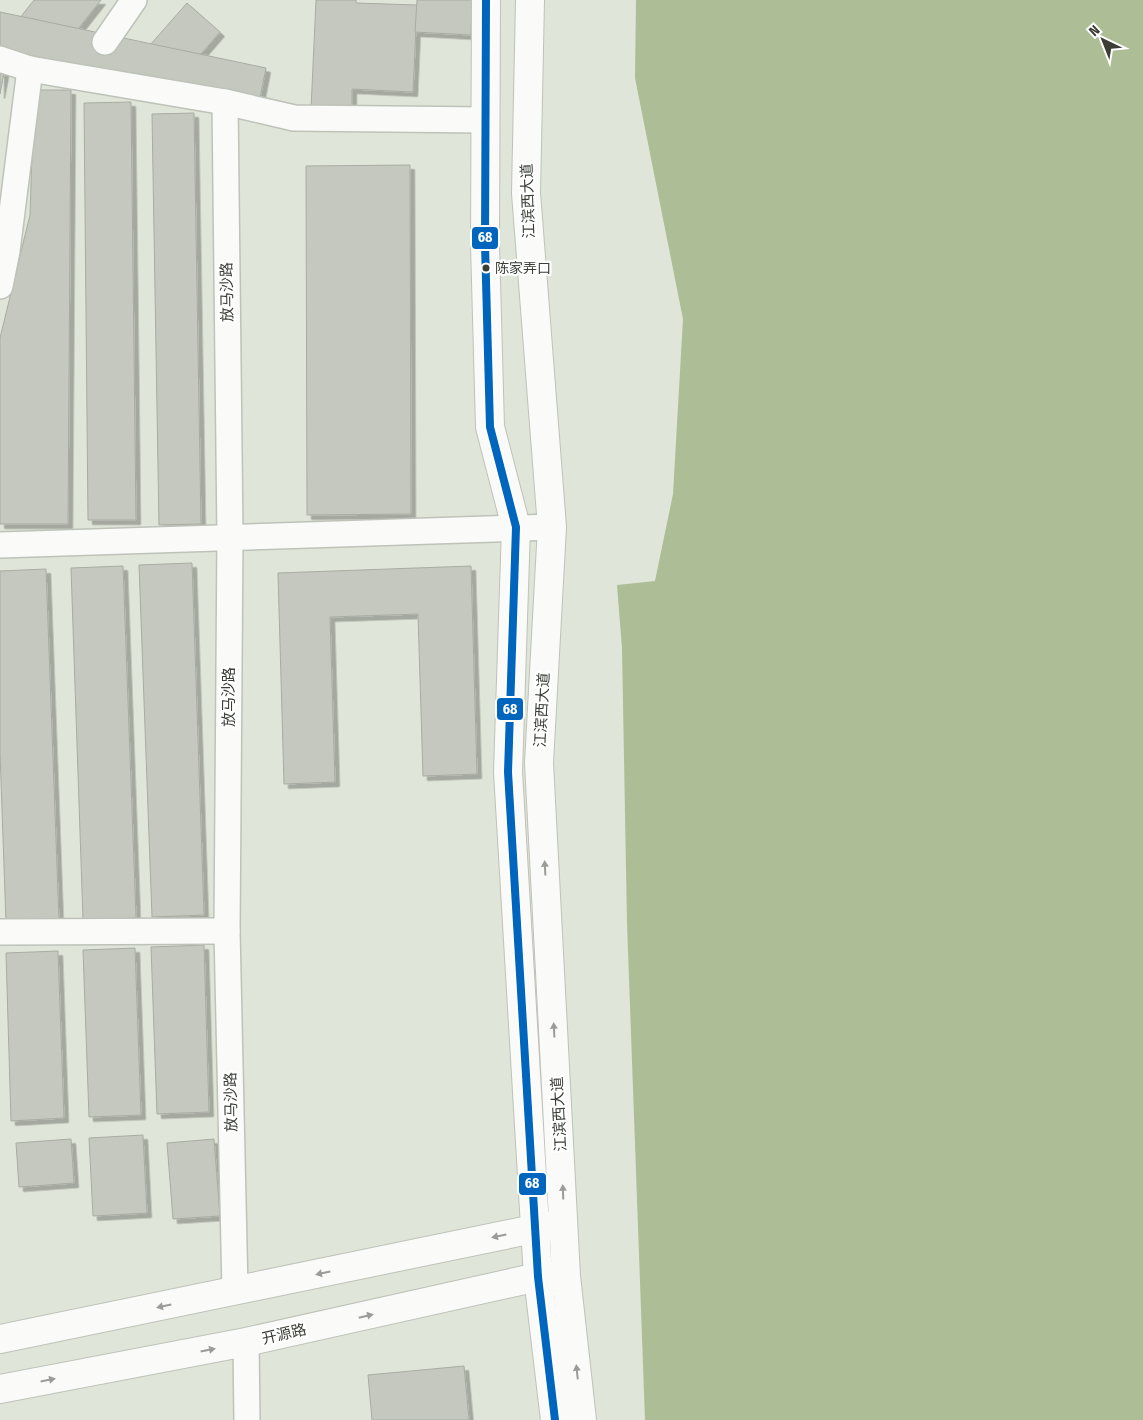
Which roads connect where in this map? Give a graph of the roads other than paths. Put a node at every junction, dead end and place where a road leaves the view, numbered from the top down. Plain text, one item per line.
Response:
1 (134, 0) edge
2 (486, 0) edge
3 (530, 0) edge
4 (106, 42) dead end
5 (0, 59) edge
6 (30, 69) junction
7 (225, 102) junction
8 (485, 120) junction
9 (0, 286) edge
10 (516, 527) junction
11 (552, 527) junction
12 (230, 537) junction
13 (0, 545) edge
14 (227, 931) junction
15 (0, 932) edge
16 (564, 1223) junction
17 (535, 1228) junction
18 (566, 1276) junction
19 (538, 1277) junction
20 (235, 1291) junction
21 (0, 1339) edge
22 (246, 1342) junction
23 (0, 1389) edge
24 (247, 1420) edge
25 (555, 1420) edge
26 (582, 1420) edge

1 - 4 street
2 - 8 main road, 江滨西大道
3 - 11 main road, 江滨西大道
5 - 6 street
6 - 7 street
6 - 9 street
7 - 8 street
7 - 12 street, 放马沙路
8 - 10 main road, 江滨西大道
10 - 11 street
10 - 12 street
10 - 17 main road, 江滨西大道
16 -> 11 main road, 江滨西大道
12 - 13 street
12 - 14 street, 放马沙路
14 - 15 street
14 - 20 street, 放马沙路
16 - 17 main road
16 - 18 main road, 江滨西大道
17 - 19 main road, 江滨西大道
17 -> 20 main road
18 - 19 main road, 开源路
26 -> 18 main road, 江滨西大道
22 -> 19 main road, 开源路
19 - 25 main road, 江滨西大道
20 -> 21 main road
23 -> 22 main road, 开源路
22 - 24 street

